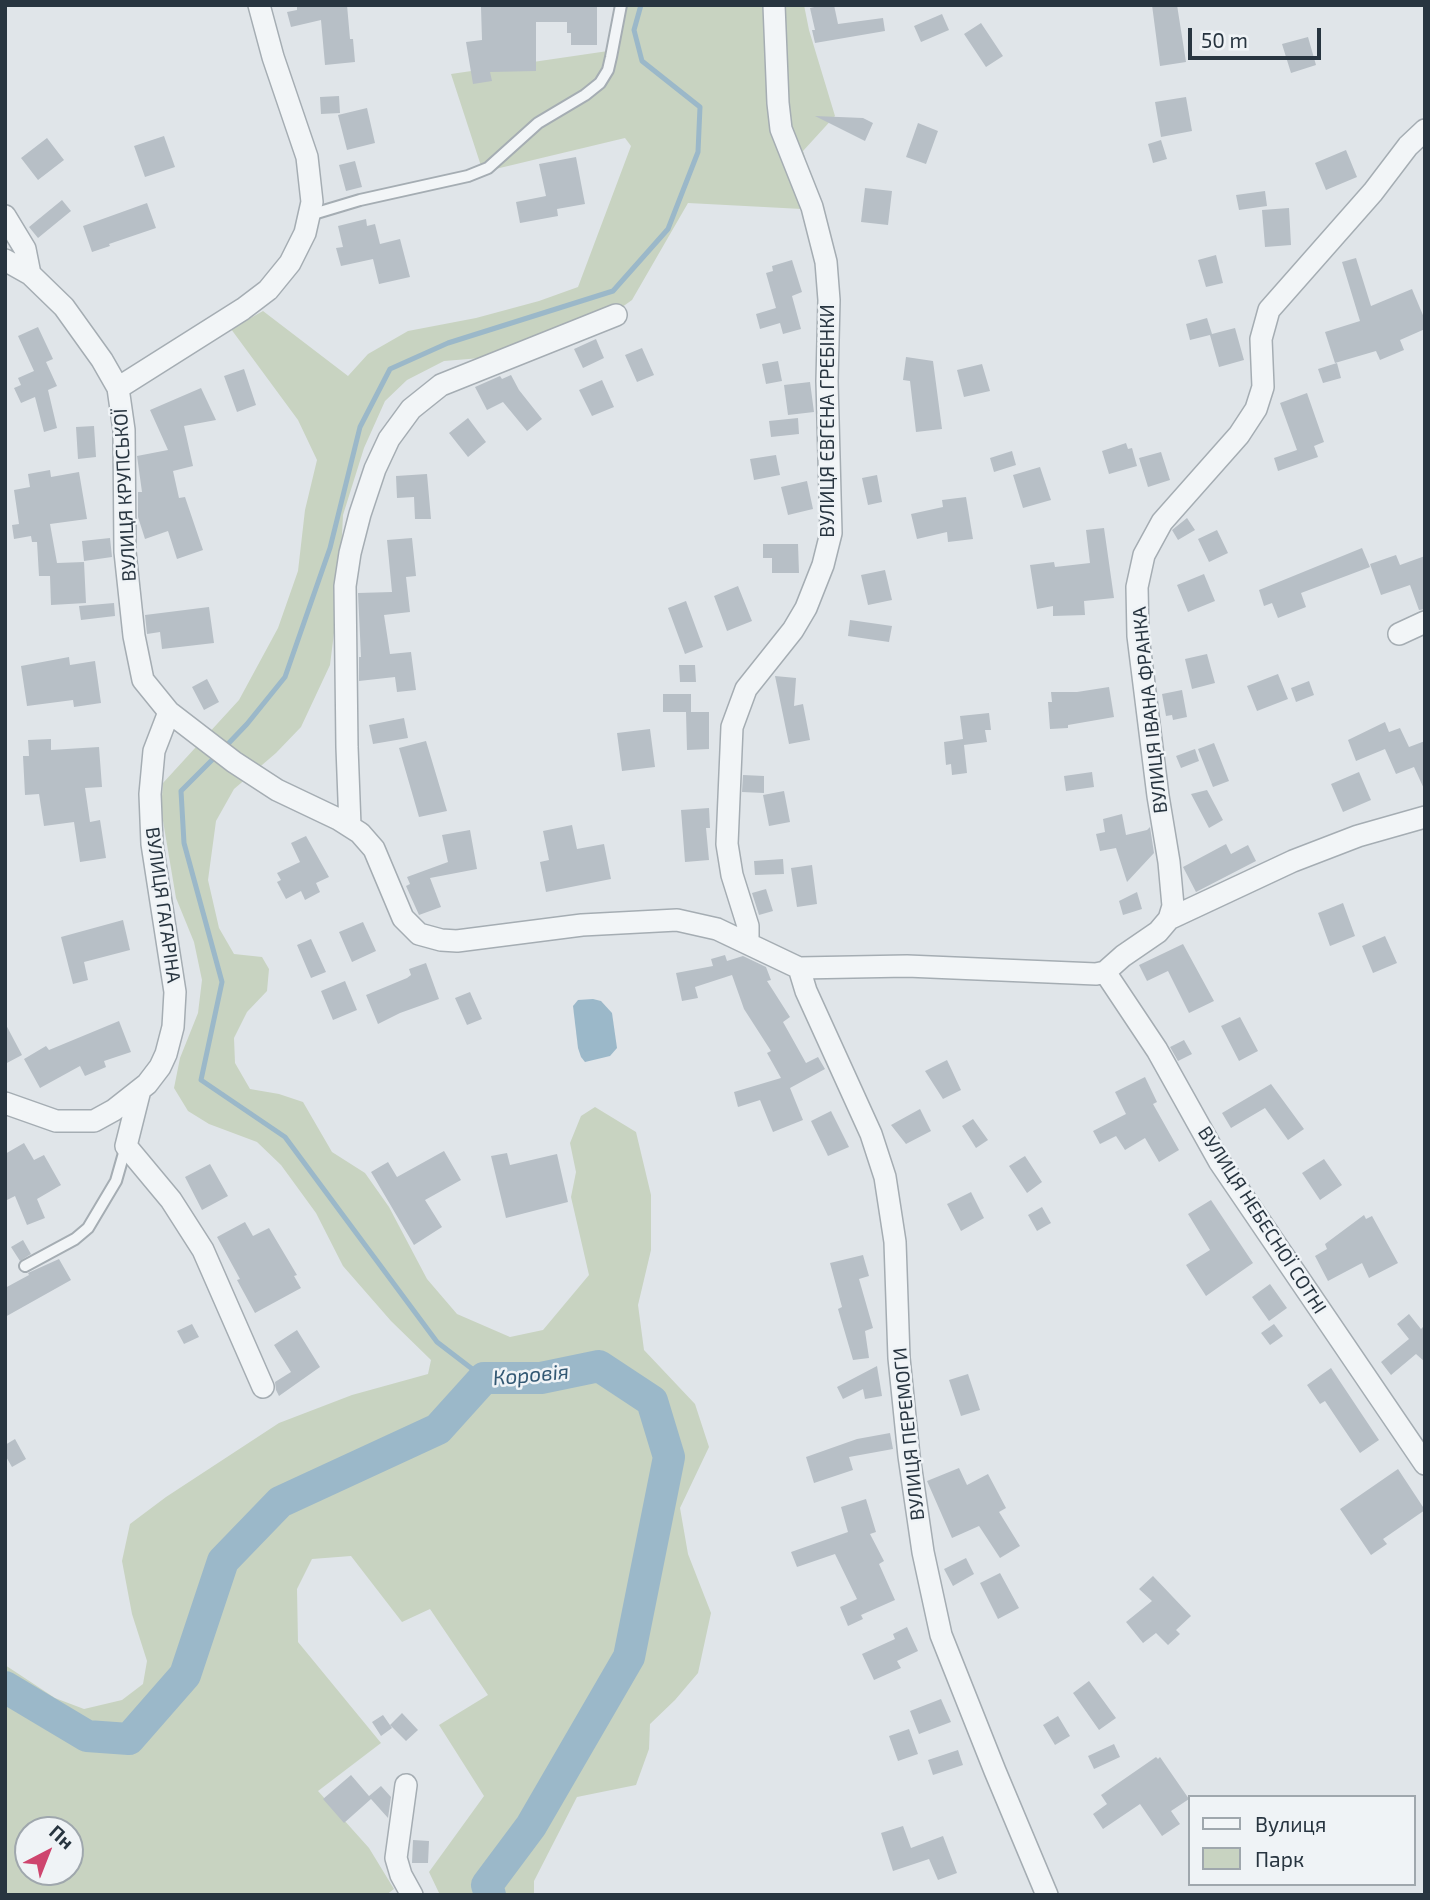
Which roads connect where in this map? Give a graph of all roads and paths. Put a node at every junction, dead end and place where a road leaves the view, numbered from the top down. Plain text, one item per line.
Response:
1 (260, 5) edge
2 (621, 5) edge
3 (774, 5) edge
4 (1425, 130) edge
5 (310, 215) junction
6 (5, 216) edge
7 (5, 260) edge
8 (30, 274) junction
9 (616, 315) dead end
10 (118, 387) junction
11 (1425, 622) edge
12 (1399, 634) dead end
13 (169, 712) junction
14 (1425, 817) edge
15 (351, 826) junction
16 (1166, 923) junction
17 (748, 943) junction
18 (799, 968) junction
19 (1105, 972) junction
20 (140, 1090) junction
21 (5, 1103) edge
22 (126, 1146) junction
23 (25, 1266) dead end
24 (263, 1387) dead end
25 (1425, 1464) edge
26 (406, 1785) dead end
27 (412, 1895) edge
28 (1047, 1895) edge

1 - 5 street
2 - 5 lane
3 - 17 street, ВУЛИЦЯ ЄВГЕНА ГРЕБІНКИ
4 - 16 street, ВУЛИЦЯ ІВАНА ФРАНКА
5 - 10 street
6 - 8 street, ВУЛИЦЯ КРУПСЬКОЇ
7 - 8 street
8 - 10 street, ВУЛИЦЯ КРУПСЬКОЇ
9 - 15 street
10 - 13 street, ВУЛИЦЯ КРУПСЬКОЇ
11 - 12 street
13 - 15 street, ВУЛИЦЯ КРУПСЬКОЇ
13 - 20 street, ВУЛИЦЯ ГАГАРІНА
14 - 16 street
15 - 17 street
16 - 19 street
17 - 18 street
18 - 19 street
18 - 28 street, ВУЛИЦЯ ПЕРЕМОГИ
19 - 25 street, ВУЛИЦЯ НЕБЕСНОЇ СОТНІ
20 - 21 street, ВУЛИЦЯ ГАГАРІНА
20 - 22 street, ВУЛИЦЯ ГАГАРІНА
22 - 23 lane
22 - 24 street
26 - 27 street

